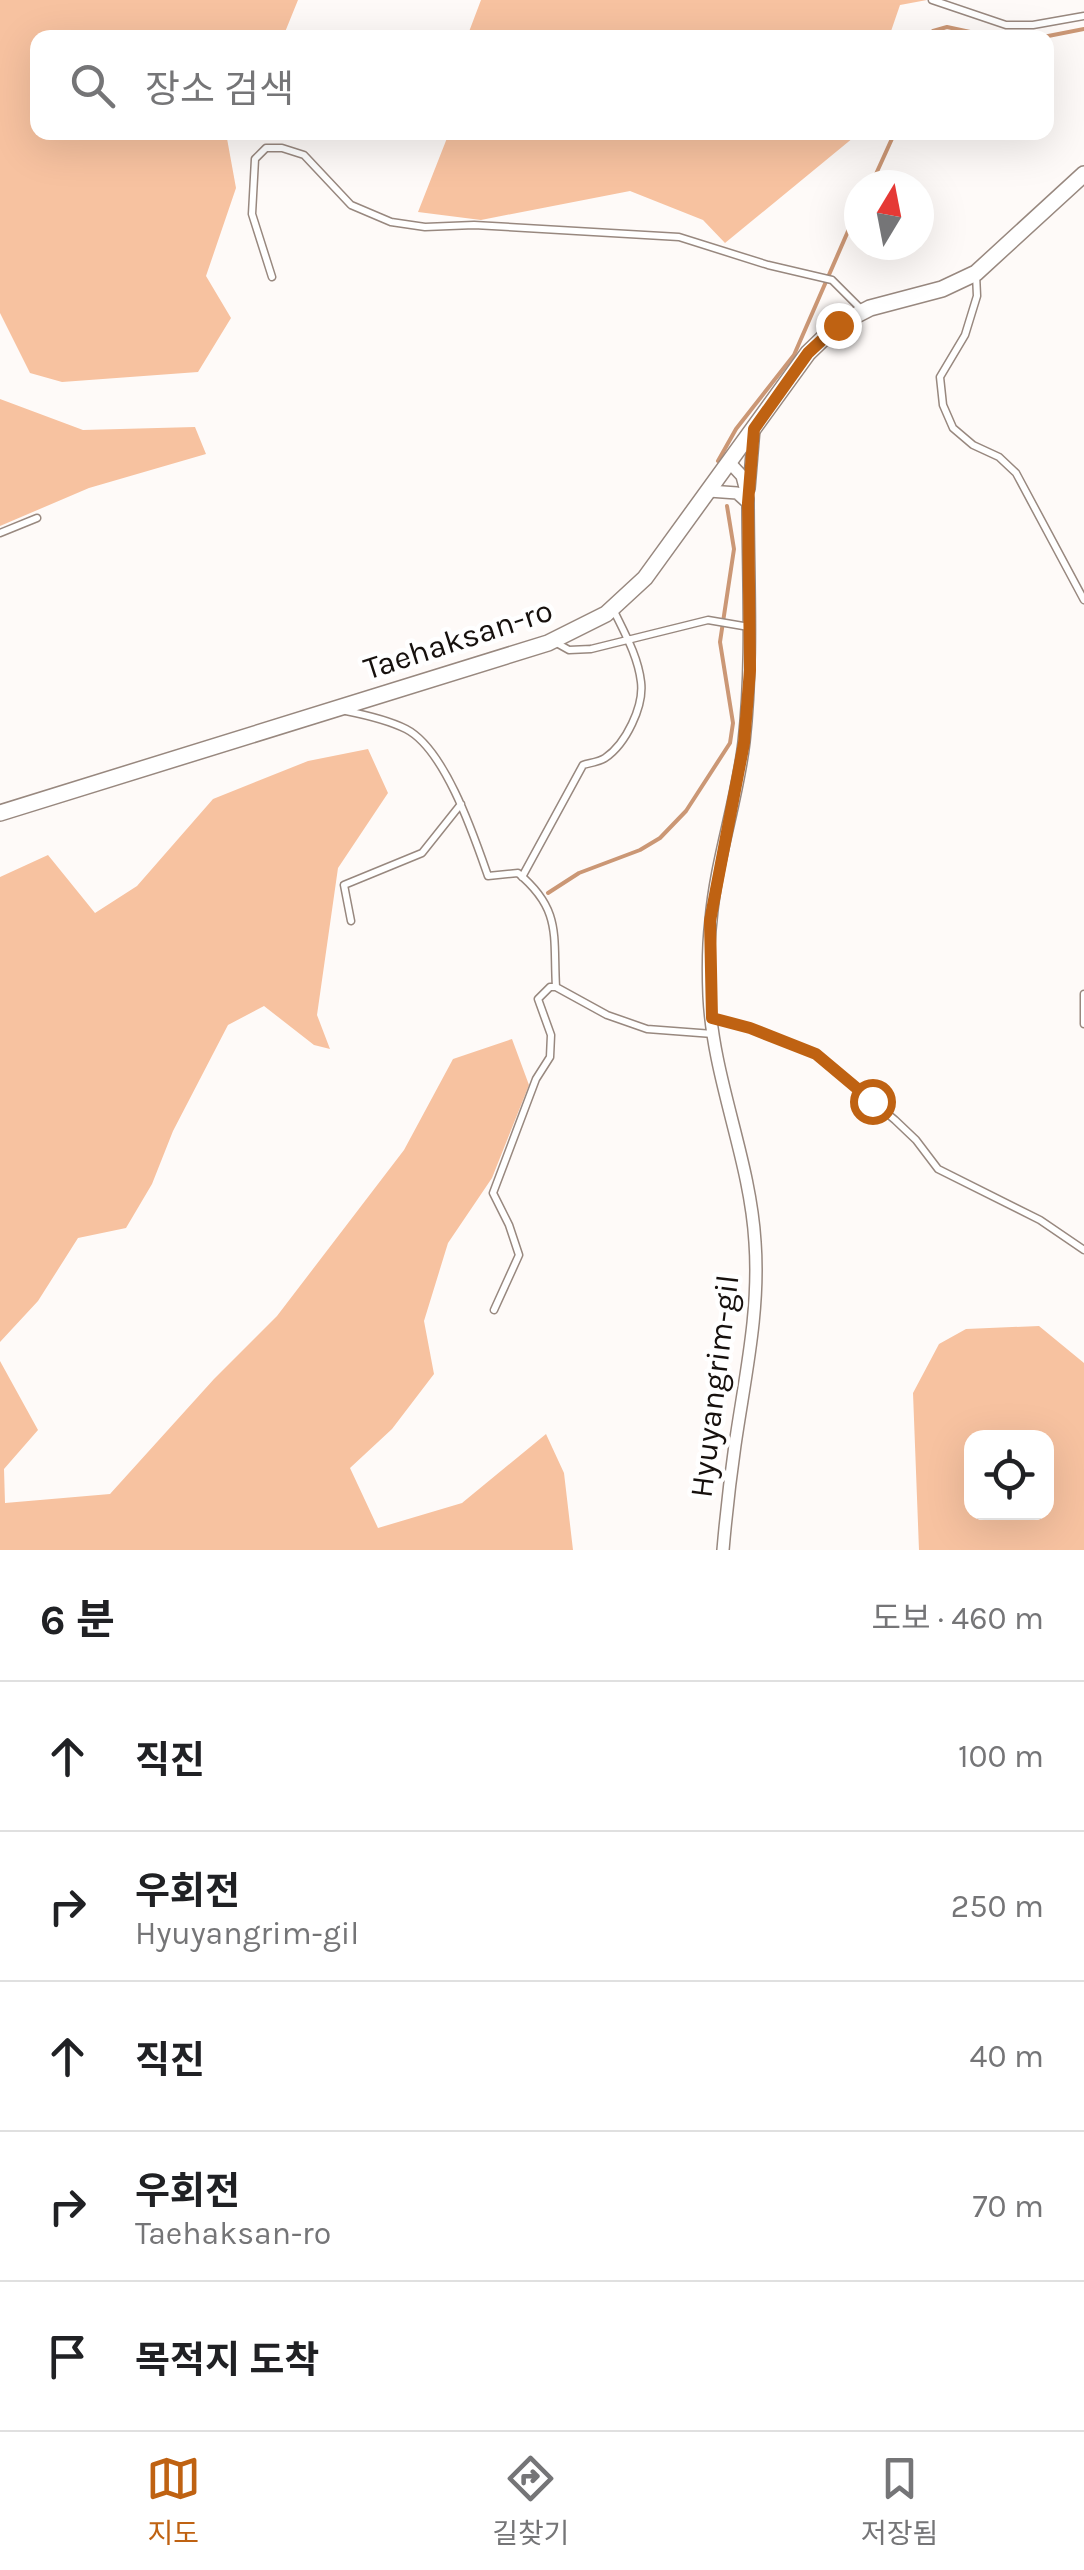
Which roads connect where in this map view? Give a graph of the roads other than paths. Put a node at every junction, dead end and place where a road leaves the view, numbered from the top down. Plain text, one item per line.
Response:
1 (932, 0) edge
2 (1084, 16) edge
3 (1084, 174) edge
4 (976, 273) junction
5 (272, 278) dead end
6 (863, 312) junction
7 (754, 429) junction
8 (730, 462) junction
9 (708, 492) junction
10 (748, 503) junction
11 (37, 518) dead end
12 (0, 533) edge
13 (1084, 600) edge
14 (612, 608) junction
15 (750, 626) junction
16 (552, 640) junction
17 (628, 641) junction
18 (335, 708) junction
19 (461, 804) junction
20 (0, 813) edge
21 (522, 876) junction
22 (351, 921) dead end
23 (556, 987) junction
24 (1084, 994) edge
25 (712, 1018) junction
26 (1084, 1024) edge
27 (714, 1034) junction
28 (1084, 1250) edge
29 (494, 1310) dead end
30 (723, 1550) edge

1 - 2 lane
3 - 4 street, Taehaksan-ro
4 - 6 street, Taehaksan-ro
4 - 13 lane
5 - 6 lane
6 - 7 street, Taehaksan-ro
7 - 8 street, Taehaksan-ro
7 - 10 street
8 - 9 street, Taehaksan-ro
8 - 10 street, Hyuyangrim-gil
9 - 10 street
9 - 14 street, Taehaksan-ro
10 - 15 street, Hyuyangrim-gil
11 - 12 lane
14 - 16 street, Taehaksan-ro
14 - 17 lane
15 - 17 lane
15 - 25 street, Hyuyangrim-gil
16 - 17 lane
16 - 18 street, Taehaksan-ro
17 - 21 lane
18 - 19 lane
18 - 20 street, Taehaksan-ro
19 - 21 lane
19 - 22 lane
21 - 23 lane
23 - 27 lane
23 - 29 lane
24 - 26 lane
25 - 27 street, Hyuyangrim-gil
25 - 28 lane
27 - 30 street, Hyuyangrim-gil

